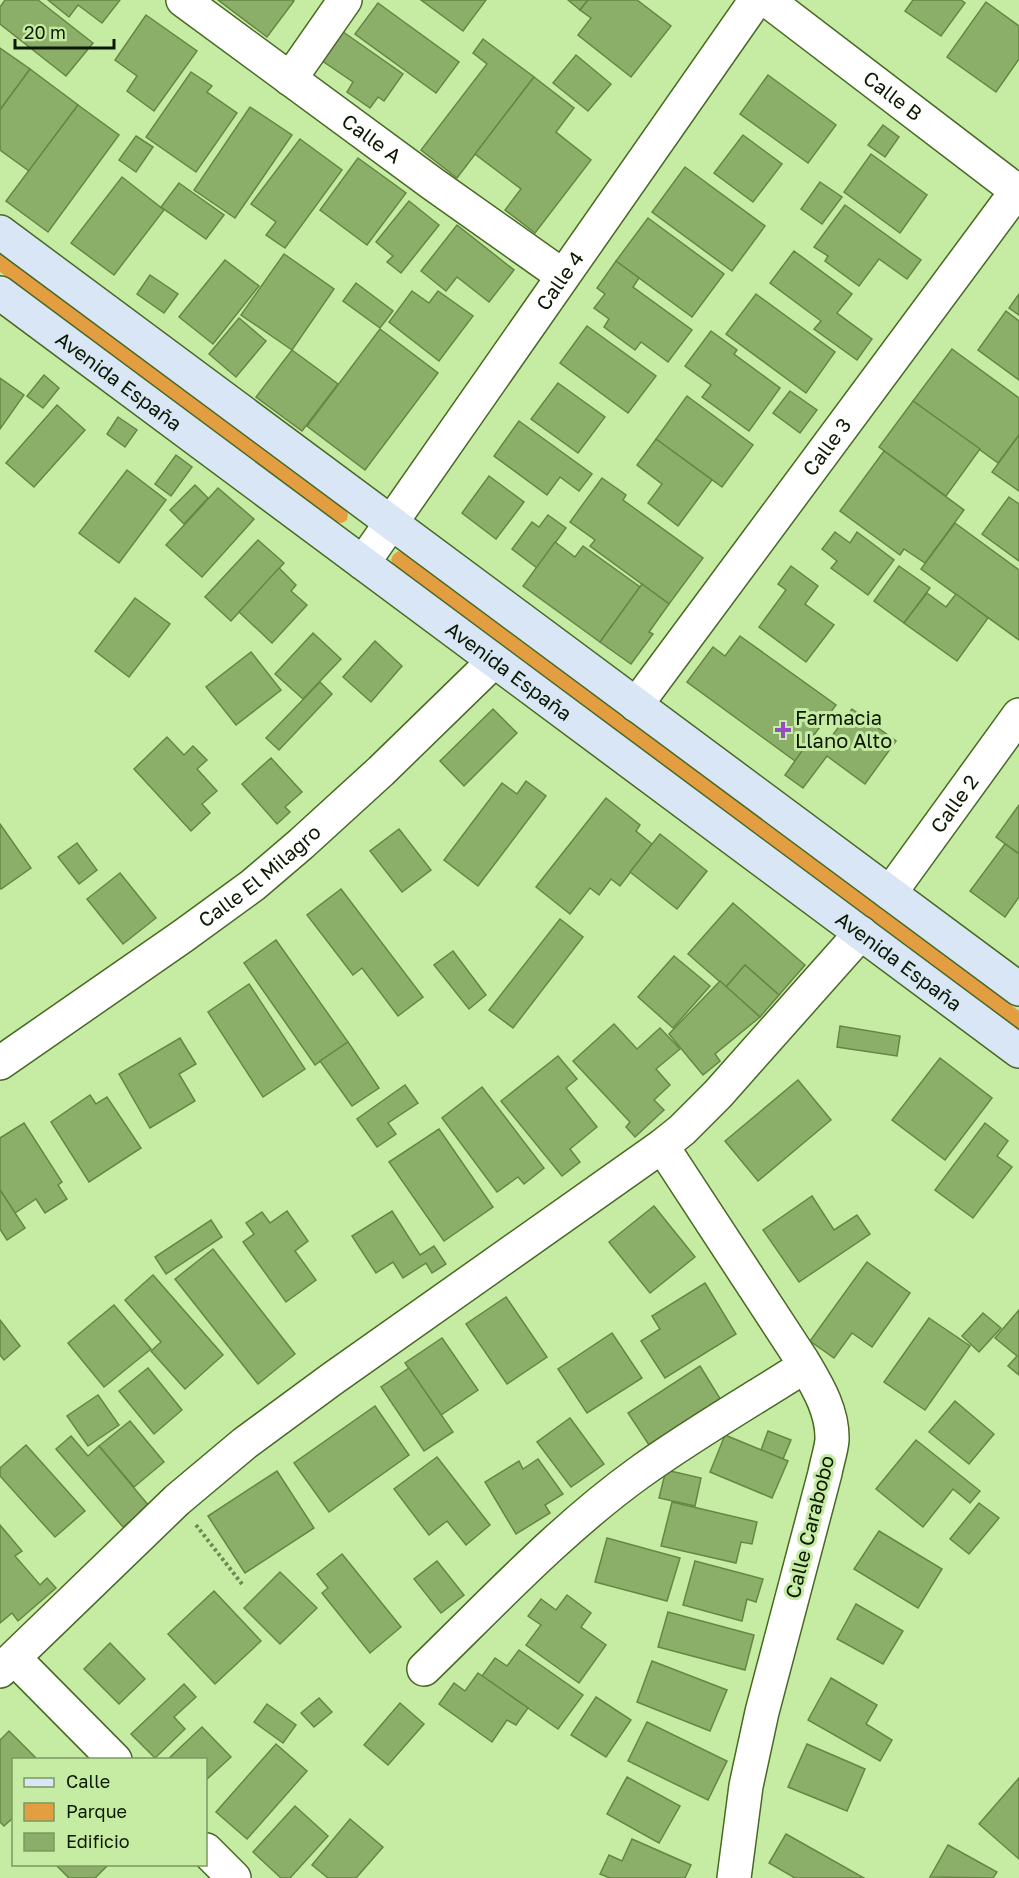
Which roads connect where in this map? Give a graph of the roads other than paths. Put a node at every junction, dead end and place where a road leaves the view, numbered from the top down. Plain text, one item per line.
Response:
1 (183, 0) edge
2 (345, 0) edge
3 (756, 0) edge
4 (767, 0) edge
5 (290, 80) junction
6 (1018, 190) edge
7 (0, 232) edge
8 (563, 276) junction
9 (0, 293) edge
10 (391, 522) junction
11 (363, 562) junction
12 (494, 661) junction
13 (636, 705) junction
14 (1019, 715) edge
15 (890, 893) junction
16 (861, 933) junction
17 (1019, 989) edge
18 (1019, 1051) edge
19 (0, 1063) edge
20 (662, 1146) junction
21 (806, 1366) junction
22 (7, 1664) edge
23 (424, 1669) dead end
24 (114, 1758) edge
25 (207, 1851) edge
26 (234, 1878) edge
27 (734, 1878) edge

1 - 5 street, Calle A
2 - 5 street
3 - 8 street, Calle 4
4 - 6 street, Calle B
5 - 8 street, Calle A
6 - 13 street, Calle 3
7 - 10 main road
8 - 10 street, Calle 4
9 - 11 main road, Avenida España
10 - 11 street, Calle 4
10 - 13 main road
11 - 12 main road, Avenida España
12 - 16 main road, Avenida España
12 - 19 street, Calle El Milagro
13 - 15 main road
14 - 15 street, Calle 2
15 - 17 main road
16 - 18 main road, Avenida España
16 - 20 street
20 - 21 street, Calle Carabobo
20 - 22 street
21 - 23 street
21 - 27 street, Calle Carabobo
22 - 24 street
25 - 26 street

